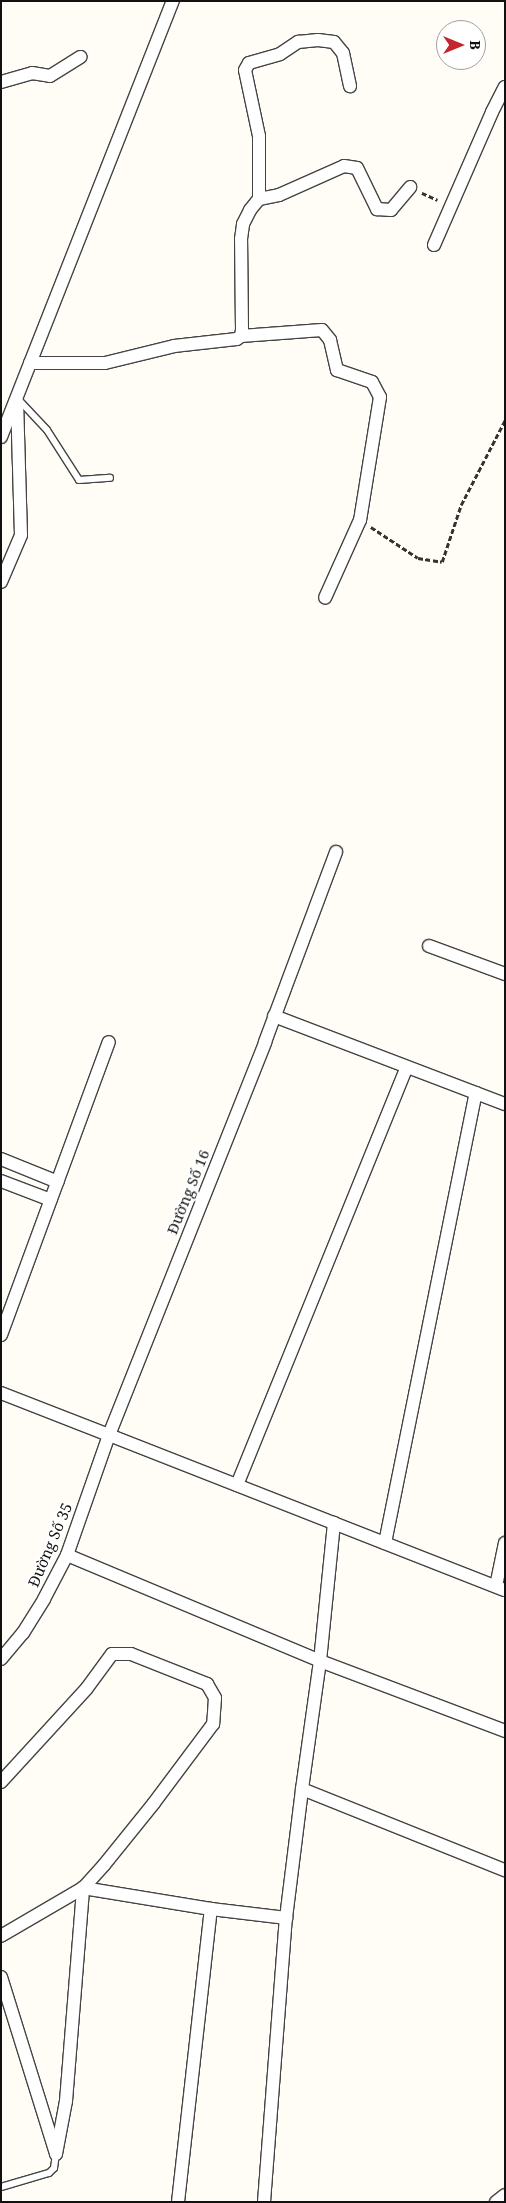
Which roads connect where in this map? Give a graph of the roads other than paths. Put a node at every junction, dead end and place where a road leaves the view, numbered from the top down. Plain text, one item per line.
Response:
1 (173, 1) edge
2 (80, 57) dead end
3 (1, 82) edge
4 (350, 86) dead end
5 (505, 87) edge
6 (410, 187) road end
7 (259, 199) junction
8 (434, 244) dead end
9 (240, 336) junction
10 (30, 364) junction
11 (17, 397) junction
12 (1, 437) edge
13 (110, 478) dead end
14 (1, 582) edge
15 (325, 598) dead end
16 (336, 852) dead end
17 (429, 946) dead end
18 (505, 974) edge
19 (274, 1016) junction
20 (109, 1042) dead end
21 (407, 1067) junction
22 (476, 1093) junction
23 (505, 1104) edge
24 (1, 1158) edge
25 (1, 1181) edge
26 (58, 1182) junction
27 (51, 1200) junction
28 (1, 1335) edge
29 (1, 1394) edge
30 (109, 1434) junction
31 (237, 1485) junction
32 (334, 1523) junction
33 (386, 1543) junction
34 (505, 1543) edge
35 (67, 1555) junction
36 (500, 1588) edge
37 (1, 1659) edge
38 (320, 1661) junction
39 (505, 1731) edge
40 (1, 1782) edge
41 (302, 1789) junction
42 (505, 1870) edge
43 (83, 1888) junction
44 (211, 1909) junction
45 (286, 1918) junction
46 (1, 1936) edge
47 (1, 1977) edge
48 (56, 2154) junction
49 (1, 2187) edge
50 (505, 2195) edge
51 (178, 2202) edge
52 (264, 2202) edge
53 (496, 2202) edge

1 - 10 street
2 - 3 street
4 - 7 street
5 - 8 street
6 - 7 street
7 - 9 street
9 - 10 street
9 - 15 street
10 - 11 street
11 - 12 street
11 - 13 lane
11 - 14 street
16 - 19 street, Đường Số 16
17 - 18 street
19 - 21 street
19 - 30 street, Đường Số 16
20 - 26 street
21 - 22 street
21 - 31 street
22 - 23 street
22 - 33 street
24 - 26 street
25 - 27 street
26 - 27 street
27 - 28 street
29 - 30 street
30 - 31 street
30 - 35 street, Đường Số 35
31 - 32 street
32 - 33 street
32 - 38 street
33 - 36 street
34 - 36 street
35 - 37 street, Đường Số 35
35 - 38 street
38 - 39 street
38 - 41 street
40 - 43 street
41 - 42 street
41 - 45 street
43 - 44 street
43 - 46 street
43 - 48 street
44 - 45 street
44 - 51 street
45 - 52 street
47 - 48 street
48 - 49 lane
50 - 53 street

